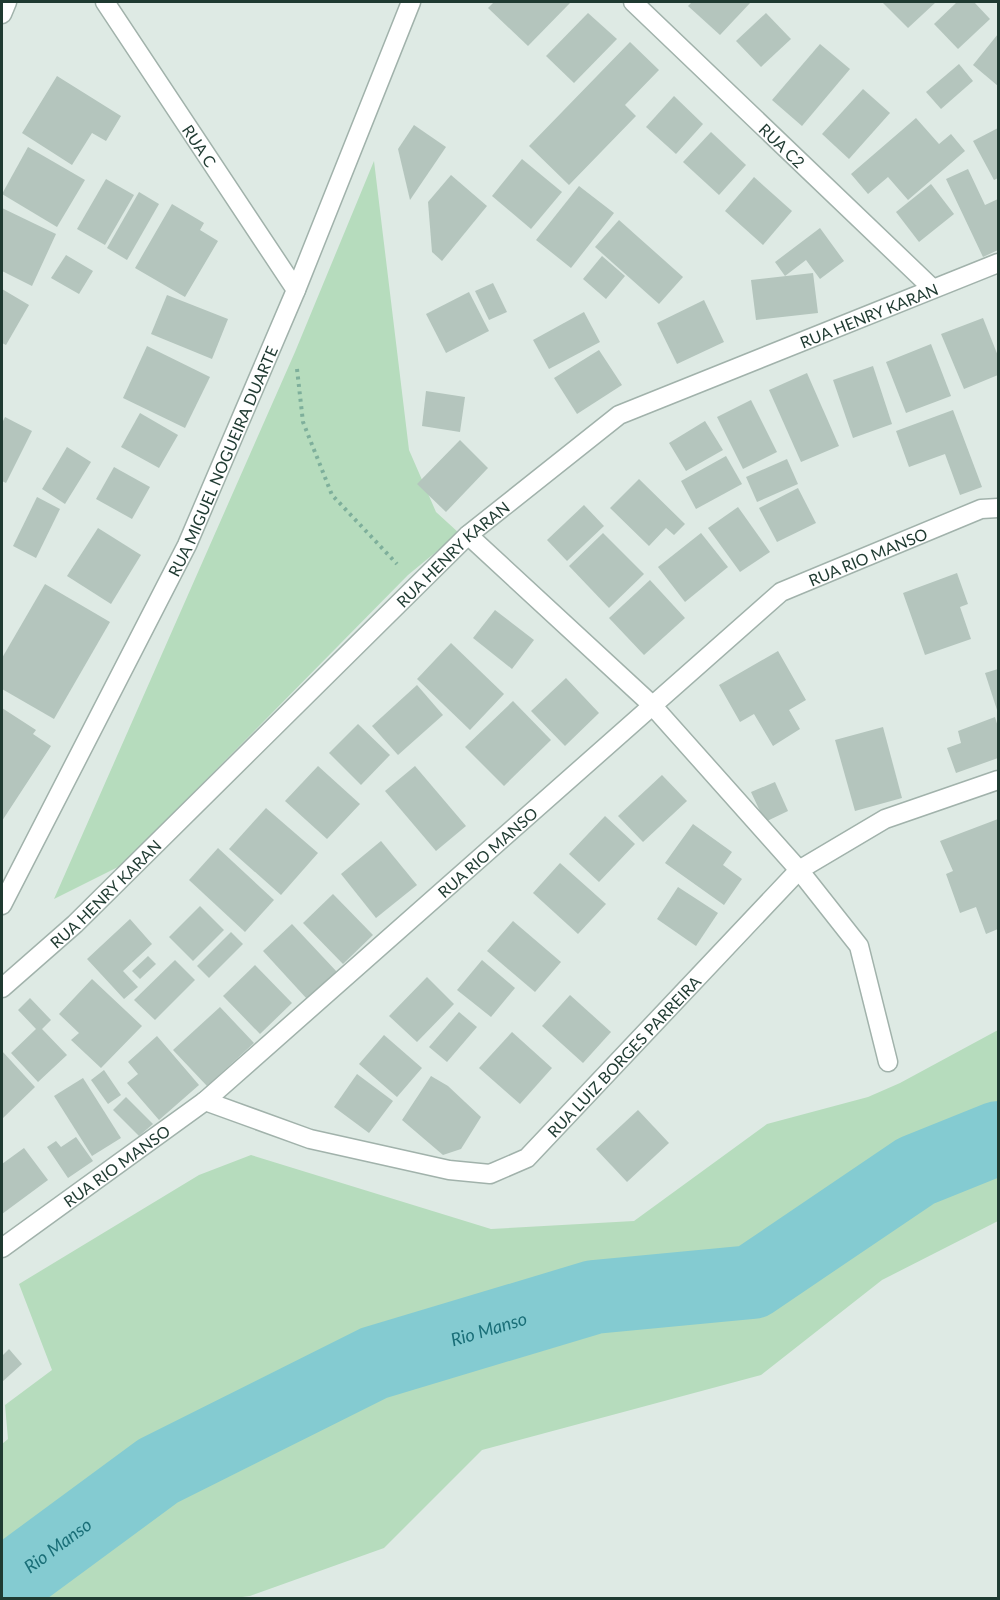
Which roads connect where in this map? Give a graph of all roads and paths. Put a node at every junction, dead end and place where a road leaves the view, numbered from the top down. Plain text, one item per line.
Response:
1 (7, 2) edge
2 (105, 2) edge
3 (411, 2) edge
4 (633, 2) edge
5 (2, 14) edge
6 (999, 263) edge
7 (932, 288) junction
8 (296, 290) junction
9 (296, 364) dead end
10 (999, 508) edge
11 (468, 535) junction
12 (400, 567) dead end
13 (651, 704) junction
14 (999, 780) edge
15 (799, 870) junction
16 (2, 905) edge
17 (2, 988) edge
18 (888, 1062) dead end
19 (205, 1101) junction
20 (2, 1248) edge

1 - 5 street
2 - 8 street, RUA C
3 - 8 street, RUA MIGUEL NOGUEIRA DUARTE
4 - 7 street, RUA C2
6 - 7 street, RUA HENRY KARAN
7 - 11 street, RUA HENRY KARAN
8 - 16 street, RUA MIGUEL NOGUEIRA DUARTE
9 - 12 path
10 - 13 street, RUA RIO MANSO
11 - 13 street
11 - 17 street, RUA HENRY KARAN
13 - 15 street
13 - 19 street, RUA RIO MANSO
14 - 15 street, RUA LUIZ BORGES PARREIRA
15 - 18 street
15 - 19 street, RUA LUIZ BORGES PARREIRA
19 - 20 street, RUA RIO MANSO

